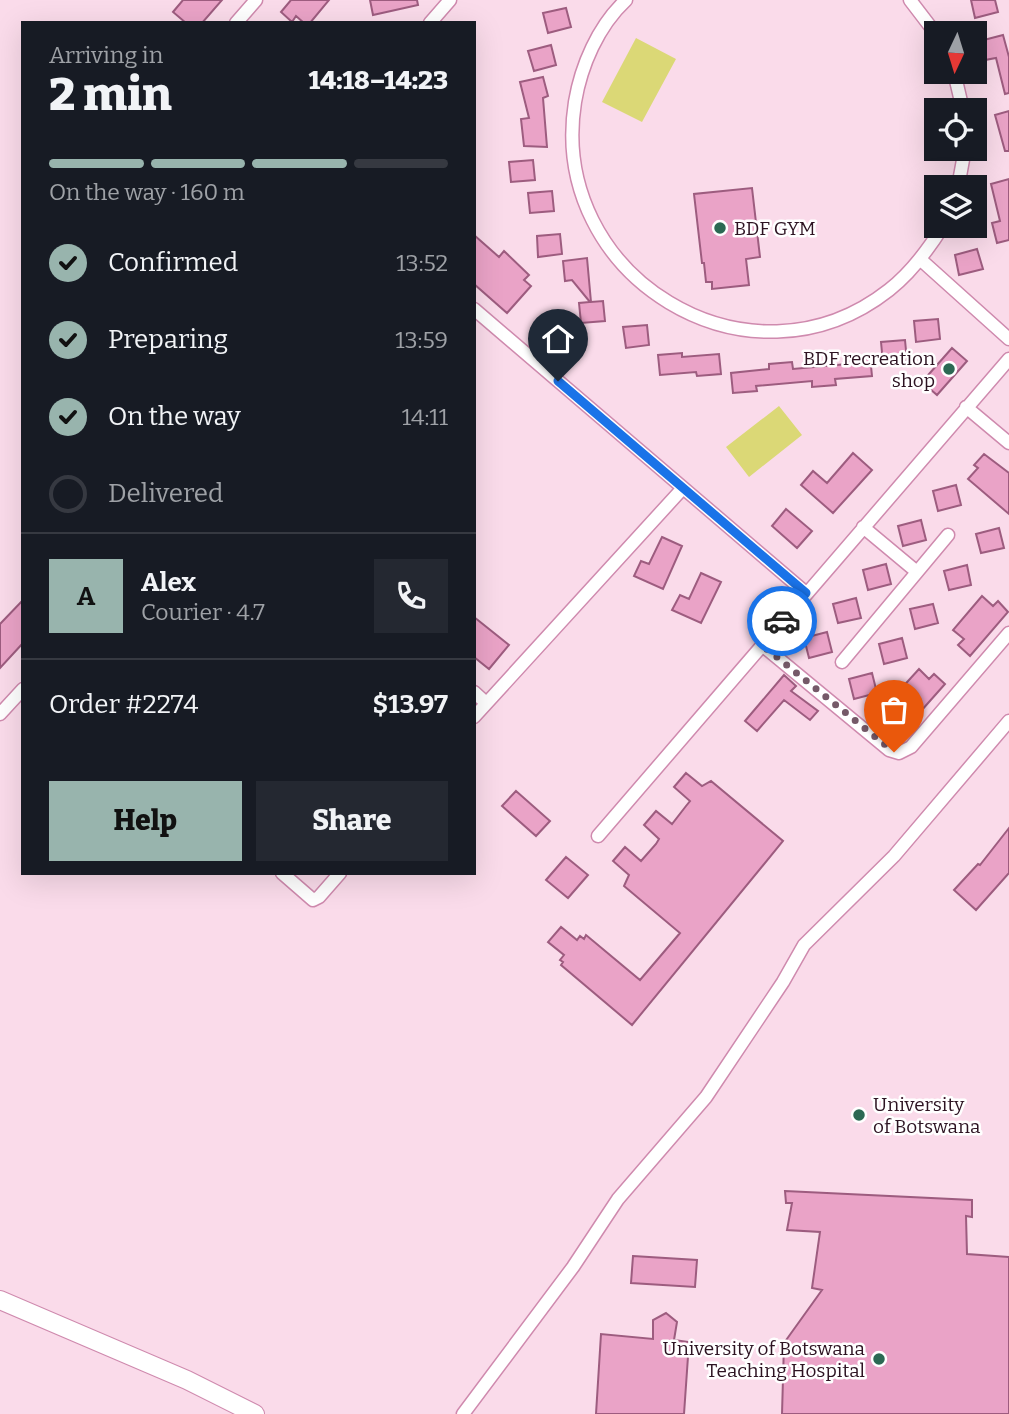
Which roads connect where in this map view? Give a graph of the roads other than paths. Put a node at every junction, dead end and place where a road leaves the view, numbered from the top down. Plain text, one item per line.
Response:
1 (256, 0) edge
2 (450, 0) edge
3 (910, 0) edge
4 (621, 1) edge
5 (238, 21) edge
6 (432, 21) edge
7 (926, 21) edge
8 (935, 238) edge
9 (921, 260) junction
10 (476, 311) edge
11 (1009, 339) edge
12 (1009, 359) edge
13 (966, 407) junction
14 (1009, 443) edge
15 (683, 488) junction
16 (863, 527) junction
17 (948, 536) dead end
18 (917, 572) junction
19 (806, 593) junction
20 (1009, 633) edge
21 (762, 645) junction
22 (842, 662) dead end
23 (21, 691) edge
24 (476, 694) edge
25 (486, 703) junction
26 (0, 714) edge
27 (476, 715) edge
28 (1009, 721) edge
29 (598, 836) dead end
30 (284, 875) edge
31 (338, 875) edge
32 (0, 1300) edge
33 (255, 1414) edge
34 (463, 1414) edge

1 - 5 street
2 - 6 street
3 - 7 street
4 - 9 street
8 - 9 street
9 - 11 street
10 - 15 street
12 - 13 street
13 - 14 street
13 - 16 street
15 - 19 street
15 - 25 street
16 - 18 street
16 - 19 street
17 - 18 street
18 - 22 street
19 - 21 street
20 - 21 street
21 - 29 street
23 - 26 street
24 - 25 street
25 - 27 street
28 - 34 street
30 - 31 street
32 - 33 street

